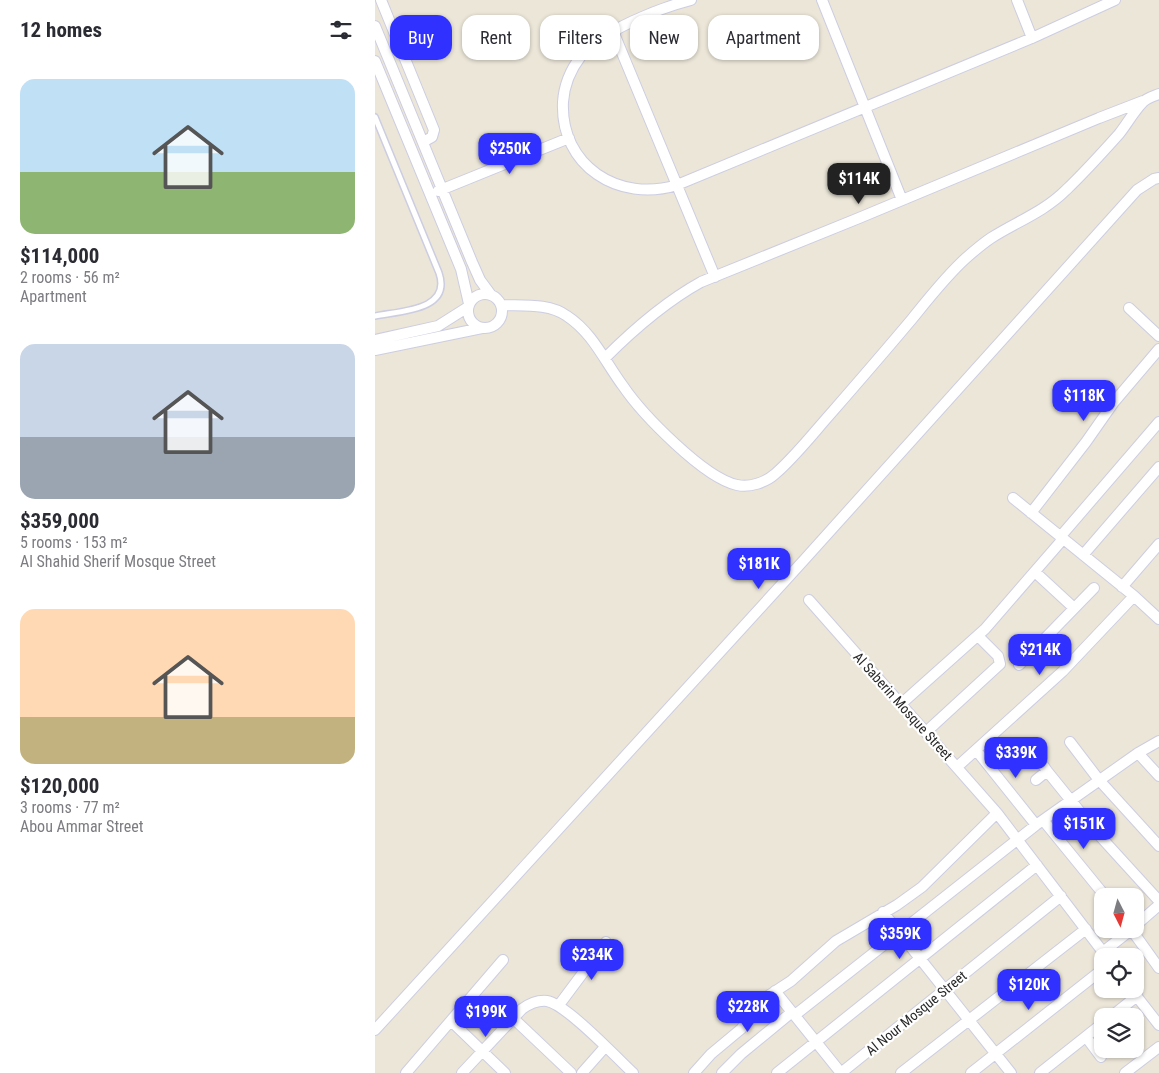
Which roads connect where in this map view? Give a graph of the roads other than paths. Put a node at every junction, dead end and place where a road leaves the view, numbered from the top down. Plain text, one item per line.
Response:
1 (381, 0) edge
2 (691, 0) edge
3 (822, 0) edge
4 (1017, 0) edge
5 (1115, 0) edge
6 (375, 26) edge
7 (620, 28) edge
8 (1032, 38) junction
9 (620, 48) edge
10 (578, 60) edge
11 (375, 62) edge
12 (1159, 94) edge
13 (1144, 101) junction
14 (864, 108) junction
15 (375, 117) edge
16 (569, 138) junction
17 (423, 142) junction
18 (1159, 178) edge
19 (677, 185) junction
20 (442, 189) junction
21 (430, 194) junction
22 (902, 200) junction
23 (715, 277) junction
24 (491, 295) junction
25 (469, 305) junction
26 (501, 305) junction
27 (1129, 308) dead end
28 (375, 316) edge
29 (482, 328) junction
30 (1159, 336) edge
31 (375, 340) edge
32 (1159, 349) edge
33 (375, 350) edge
34 (605, 358) junction
35 (1159, 422) edge
36 (1159, 467) edge
37 (1013, 498) dead end
38 (1031, 513) junction
39 (1062, 538) junction
40 (1159, 544) edge
41 (1083, 555) junction
42 (1035, 572) junction
43 (1123, 587) junction
44 (1094, 588) dead end
45 (1134, 596) junction
46 (809, 600) dead end
47 (1074, 608) junction
48 (1159, 619) edge
49 (978, 636) junction
50 (1019, 666) dead end
51 (901, 704) junction
52 (925, 732) junction
53 (1159, 741) edge
54 (1070, 742) dead end
55 (976, 750) junction
56 (1033, 750) dead end
57 (1138, 753) junction
58 (957, 767) junction
59 (1047, 771) junction
60 (1159, 776) edge
61 (1036, 780) dead end
62 (1099, 780) junction
63 (1071, 800) junction
64 (997, 813) junction
65 (1039, 822) junction
66 (1017, 839) junction
67 (1159, 846) edge
68 (1037, 865) junction
69 (1098, 888) edge
70 (1061, 896) junction
71 (1159, 901) edge
72 (1159, 905) edge
73 (883, 912) junction
74 (1144, 918) edge
75 (1085, 929) junction
76 (899, 933) junction
77 (1122, 938) edge
78 (1139, 938) edge
79 (606, 942) dead end
80 (1100, 948) edge
81 (1111, 948) edge
82 (920, 958) junction
83 (503, 960) dead end
84 (1159, 968) edge
85 (1094, 976) edge
86 (945, 989) junction
87 (775, 991) junction
88 (1128, 998) edge
89 (1138, 998) edge
90 (559, 1006) junction
91 (1119, 1008) edge
92 (794, 1014) junction
93 (513, 1018) junction
94 (969, 1019) junction
95 (451, 1021) junction
96 (1159, 1026) edge
97 (375, 1030) edge
98 (1094, 1030) edge
99 (1086, 1037) junction
100 (816, 1042) junction
101 (605, 1047) junction
102 (1094, 1047) edge
103 (1159, 1047) edge
104 (482, 1051) junction
105 (996, 1054) junction
106 (406, 1073) edge
107 (462, 1073) edge
108 (505, 1073) edge
109 (571, 1073) edge
110 (582, 1073) edge
111 (633, 1073) edge
112 (694, 1073) edge
113 (722, 1073) edge
114 (777, 1073) edge
115 (841, 1073) edge
116 (901, 1073) edge
117 (971, 1073) edge
118 (1011, 1073) edge
119 (1040, 1073) edge
120 (1125, 1073) edge

1 - 17 street
2 - 7 street
3 - 14 street
4 - 8 street
5 - 8 street
6 - 17 street
8 - 14 street
9 - 19 street
10 - 16 street
11 - 21 street
12 - 13 street
13 - 22 street
13 - 34 street
14 - 19 street
14 - 22 street
15 - 28 lane
16 - 19 street
16 - 20 street
17 - 20 street
18 - 97 street
19 - 23 street
20 - 21 street
20 - 24 street
21 - 25 street
22 - 23 street
23 - 34 street
24 - 25 street
24 - 26 street
25 - 29 street
25 - 31 street
26 - 29 street
26 - 34 street
27 - 30 street
29 - 33 street
32 - 38 street
35 - 39 street
36 - 41 street
37 - 38 street
38 - 39 street
39 - 41 street
39 - 42 street
40 - 43 street
41 - 43 street
42 - 47 street
42 - 49 street
43 - 45 street
44 - 47 street
45 - 48 street
45 - 55 street
46 - 51 street, Al Saberin Mosque Street
47 - 50 street
49 - 51 street
49 - 52 street
51 - 52 street, Al Saberin Mosque Street
52 - 58 street, Al Saberin Mosque Street
53 - 57 street
54 - 62 street
55 - 58 street
55 - 65 street
56 - 59 street
57 - 60 street
57 - 62 street
58 - 64 street, Al Saberin Mosque Street
59 - 61 street
59 - 63 street
62 - 63 street
62 - 67 street
63 - 65 street
63 - 71 street
64 - 66 street, Al Saberin Mosque Street
64 - 73 street
65 - 66 street
65 - 69 street
66 - 68 street, Al Saberin Mosque Street
66 - 76 street
68 - 70 street, Al Saberin Mosque Street
68 - 82 street
70 - 75 street, Al Saberin Mosque Street
70 - 86 street, Al Nour Mosque Street
72 - 74 street
73 - 76 street
73 - 87 street
75 - 80 street, Al Saberin Mosque Street
75 - 94 street
76 - 82 street
76 - 92 street
77 - 81 street
78 - 84 street
79 - 90 street
82 - 86 street
82 - 100 street
83 - 95 street
85 - 105 street
86 - 94 street
86 - 115 street, Al Nour Mosque Street
87 - 92 street
87 - 112 street
88 - 91 street
89 - 96 street
90 - 93 street
90 - 101 street
92 - 100 street
92 - 113 street
93 - 104 street
93 - 109 street
94 - 105 street
94 - 116 street
95 - 104 street
95 - 106 street
98 - 99 street
99 - 102 street
99 - 119 street
100 - 114 street
100 - 115 street
101 - 110 street
101 - 111 street
103 - 120 street
104 - 107 street
104 - 108 street
105 - 117 street
105 - 118 street

